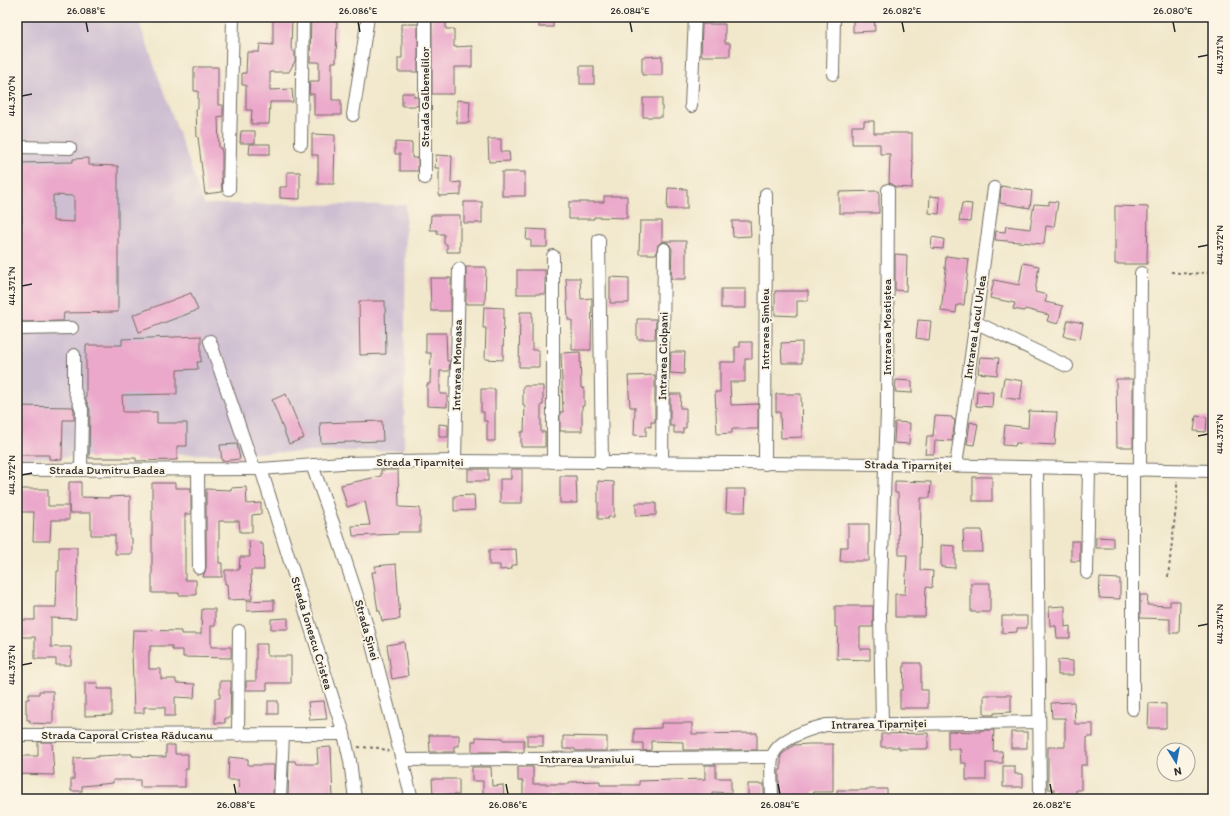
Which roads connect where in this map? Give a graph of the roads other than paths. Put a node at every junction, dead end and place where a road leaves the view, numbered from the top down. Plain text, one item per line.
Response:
1 (233, 17) edge
2 (303, 17) edge
3 (368, 17) edge
4 (425, 17) edge
5 (695, 17) edge
6 (834, 17) edge
7 (833, 74) dead end
8 (691, 106) dead end
9 (353, 115) dead end
10 (301, 144) dead end
11 (17, 147) edge
12 (70, 148) dead end
13 (424, 178) dead end
14 (994, 188) dead end
15 (229, 189) dead end
16 (888, 190) dead end
17 (766, 194) dead end
18 (599, 240) dead end
19 (664, 248) dead end
20 (553, 256) dead end
21 (459, 269) dead end
22 (1141, 273) dead end
23 (975, 322) junction
24 (72, 328) dead end
25 (17, 329) edge
26 (210, 341) dead end
27 (74, 354) dead end
28 (1067, 366) dead end
29 (455, 461) junction
30 (553, 462) junction
31 (602, 463) junction
32 (662, 463) junction
33 (765, 464) junction
34 (885, 464) junction
35 (312, 465) junction
36 (956, 466) junction
37 (286, 467) joint
38 (1037, 468) junction
39 (258, 469) junction
40 (1089, 469) junction
41 (17, 470) edge
42 (81, 470) junction
43 (198, 470) junction
44 (1137, 470) junction
45 (1213, 471) edge
46 (199, 568) dead end
47 (1086, 573) dead end
48 (239, 631) dead end
49 (1133, 709) dead end
50 (1039, 722) junction
51 (882, 725) junction
52 (282, 734) junction
53 (344, 734) junction
54 (17, 735) edge
55 (238, 735) junction
56 (772, 757) junction
57 (402, 758) junction
58 (280, 799) edge
59 (355, 799) edge
60 (412, 799) edge
61 (772, 799) edge
62 (1040, 799) edge

1 - 15 street
2 - 10 street
3 - 9 street
4 - 13 street, Strada Galbenelilor
5 - 8 street
6 - 7 street
11 - 12 street
14 - 23 street, Intrarea Lacul Urlea
16 - 34 street, Intrarea Mostiștea
17 - 33 street, Intrarea Șimleu
18 - 31 street
19 - 32 street, Intrarea Ciolpani
20 - 30 street
21 - 29 street, Intrarea Moneasa
22 - 44 street
23 - 28 street
23 - 36 street, Intrarea Lacul Urlea
24 - 25 street
26 - 39 street, Strada Ionescu Cristea
27 - 42 street
29 - 30 street, Strada Tiparniței
29 - 35 street, Strada Tiparniței
30 - 31 street, Strada Tiparniței
31 - 32 street, Strada Tiparniței
32 - 33 street, Strada Tiparniței
33 - 34 street, Strada Tiparniței
34 - 36 street, Strada Tiparniței
34 - 51 street, Intrarea Mostiștea
35 - 37 street, Strada Tiparniței
35 - 57 street, Strada Șinei
36 - 38 street, Strada Tiparniței
37 - 39 street, Strada Dumitru Badea
38 - 40 street, Strada Tiparniței
38 - 50 street
39 - 43 street, Strada Dumitru Badea
39 - 53 street, Strada Ionescu Cristea
40 - 44 street, Strada Tiparniței
40 - 47 street
41 - 42 street, Strada Dumitru Badea
42 - 43 street, Strada Dumitru Badea
43 - 46 street
44 - 45 street, Strada Tiparniței
44 - 49 street
48 - 55 street
50 - 51 street, Intrarea Tiparniței
50 - 62 street
51 - 56 street, Intrarea Tiparniței
52 - 53 street, Strada Caporal Cristea Răducanu
52 - 55 street, Strada Caporal Cristea Răducanu
52 - 58 street
53 - 59 street, Strada Ionescu Cristea
54 - 55 street, Strada Caporal Cristea Răducanu
56 - 57 street, Intrarea Uraniului
56 - 61 street
57 - 60 street, Strada Șinei

